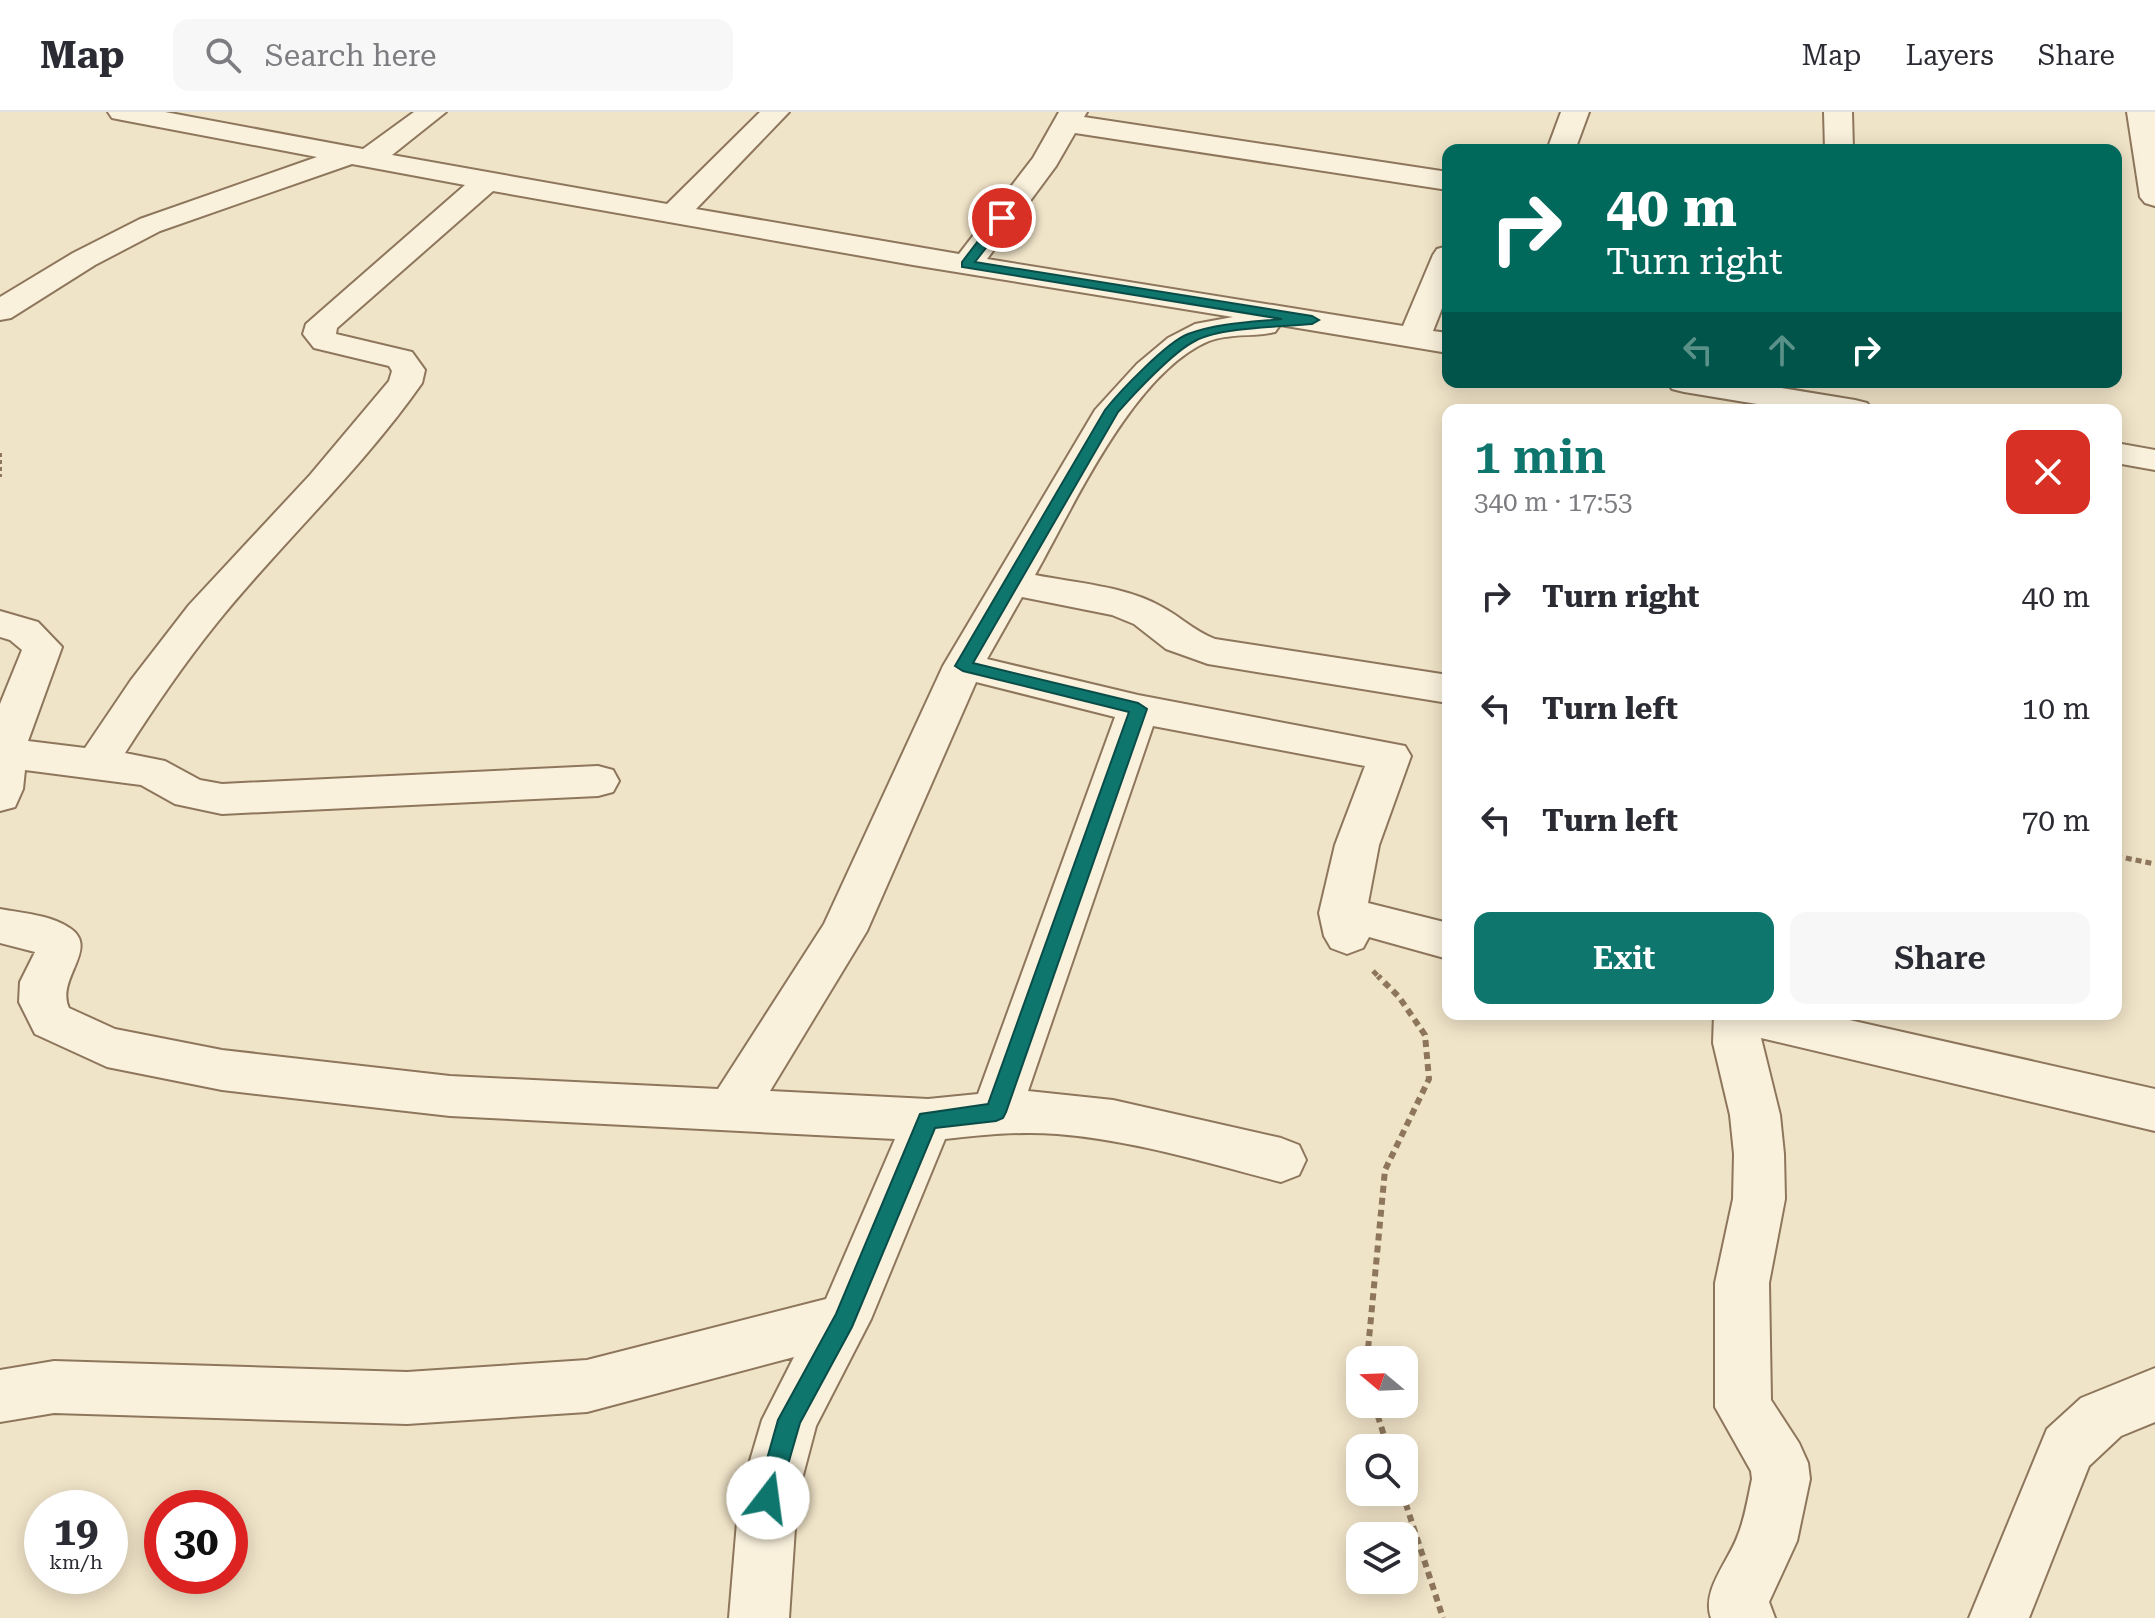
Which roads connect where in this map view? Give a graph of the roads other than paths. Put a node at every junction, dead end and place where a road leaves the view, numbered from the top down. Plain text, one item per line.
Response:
1 (122, 112) edge
2 (432, 112) edge
3 (775, 112) edge
4 (1575, 112) edge
5 (1838, 112) edge
6 (2141, 112) edge
7 (1070, 118) edge
8 (1563, 144) edge
9 (1839, 144) edge
10 (361, 157) junction
11 (1442, 180) edge
12 (487, 181) junction
13 (2155, 197) edge
14 (675, 213) junction
15 (967, 264) junction
16 (1442, 269) edge
17 (0, 311) edge
18 (1312, 320) junction
19 (1414, 337) junction
20 (1442, 342) edge
21 (1755, 388) edge
22 (1814, 393) edge
23 (1841, 404) edge
24 (2122, 454) edge
25 (2155, 460) edge
26 (1010, 582) junction
27 (0, 624) edge
28 (963, 666) junction
29 (1442, 688) edge
30 (1138, 709) junction
31 (5, 753) junction
32 (96, 764) junction
33 (598, 781) dead end
34 (0, 796) edge
35 (0, 926) edge
36 (1442, 940) edge
37 (1739, 1020) edge
38 (1765, 1020) edge
39 (733, 1108) junction
40 (2155, 1110) edge
41 (996, 1112) junction
42 (928, 1120) junction
43 (1281, 1160) dead end
44 (844, 1319) junction
45 (2155, 1394) edge
46 (0, 1396) edge
47 (759, 1618) edge
48 (1745, 1618) edge
49 (1999, 1618) edge

1 - 10 street
2 - 10 street
3 - 14 street
4 - 8 street
5 - 9 street
6 - 13 street
7 - 11 street
7 - 15 street
10 - 12 street
10 - 17 street
12 - 14 street
12 - 32 street
14 - 15 street
15 - 18 street
16 - 19 street
18 - 19 street
18 - 26 street
19 - 20 street
21 - 22 street
22 - 23 street
24 - 25 street
26 - 28 street
26 - 29 street
27 - 31 street
28 - 30 street
28 - 39 street
30 - 36 street
30 - 41 street
31 - 32 street
31 - 34 street
32 - 33 street
35 - 39 street
37 - 48 street
38 - 40 street
39 - 42 street
41 - 42 street
41 - 43 street
42 - 44 street
44 - 46 street
44 - 47 street
45 - 49 street

